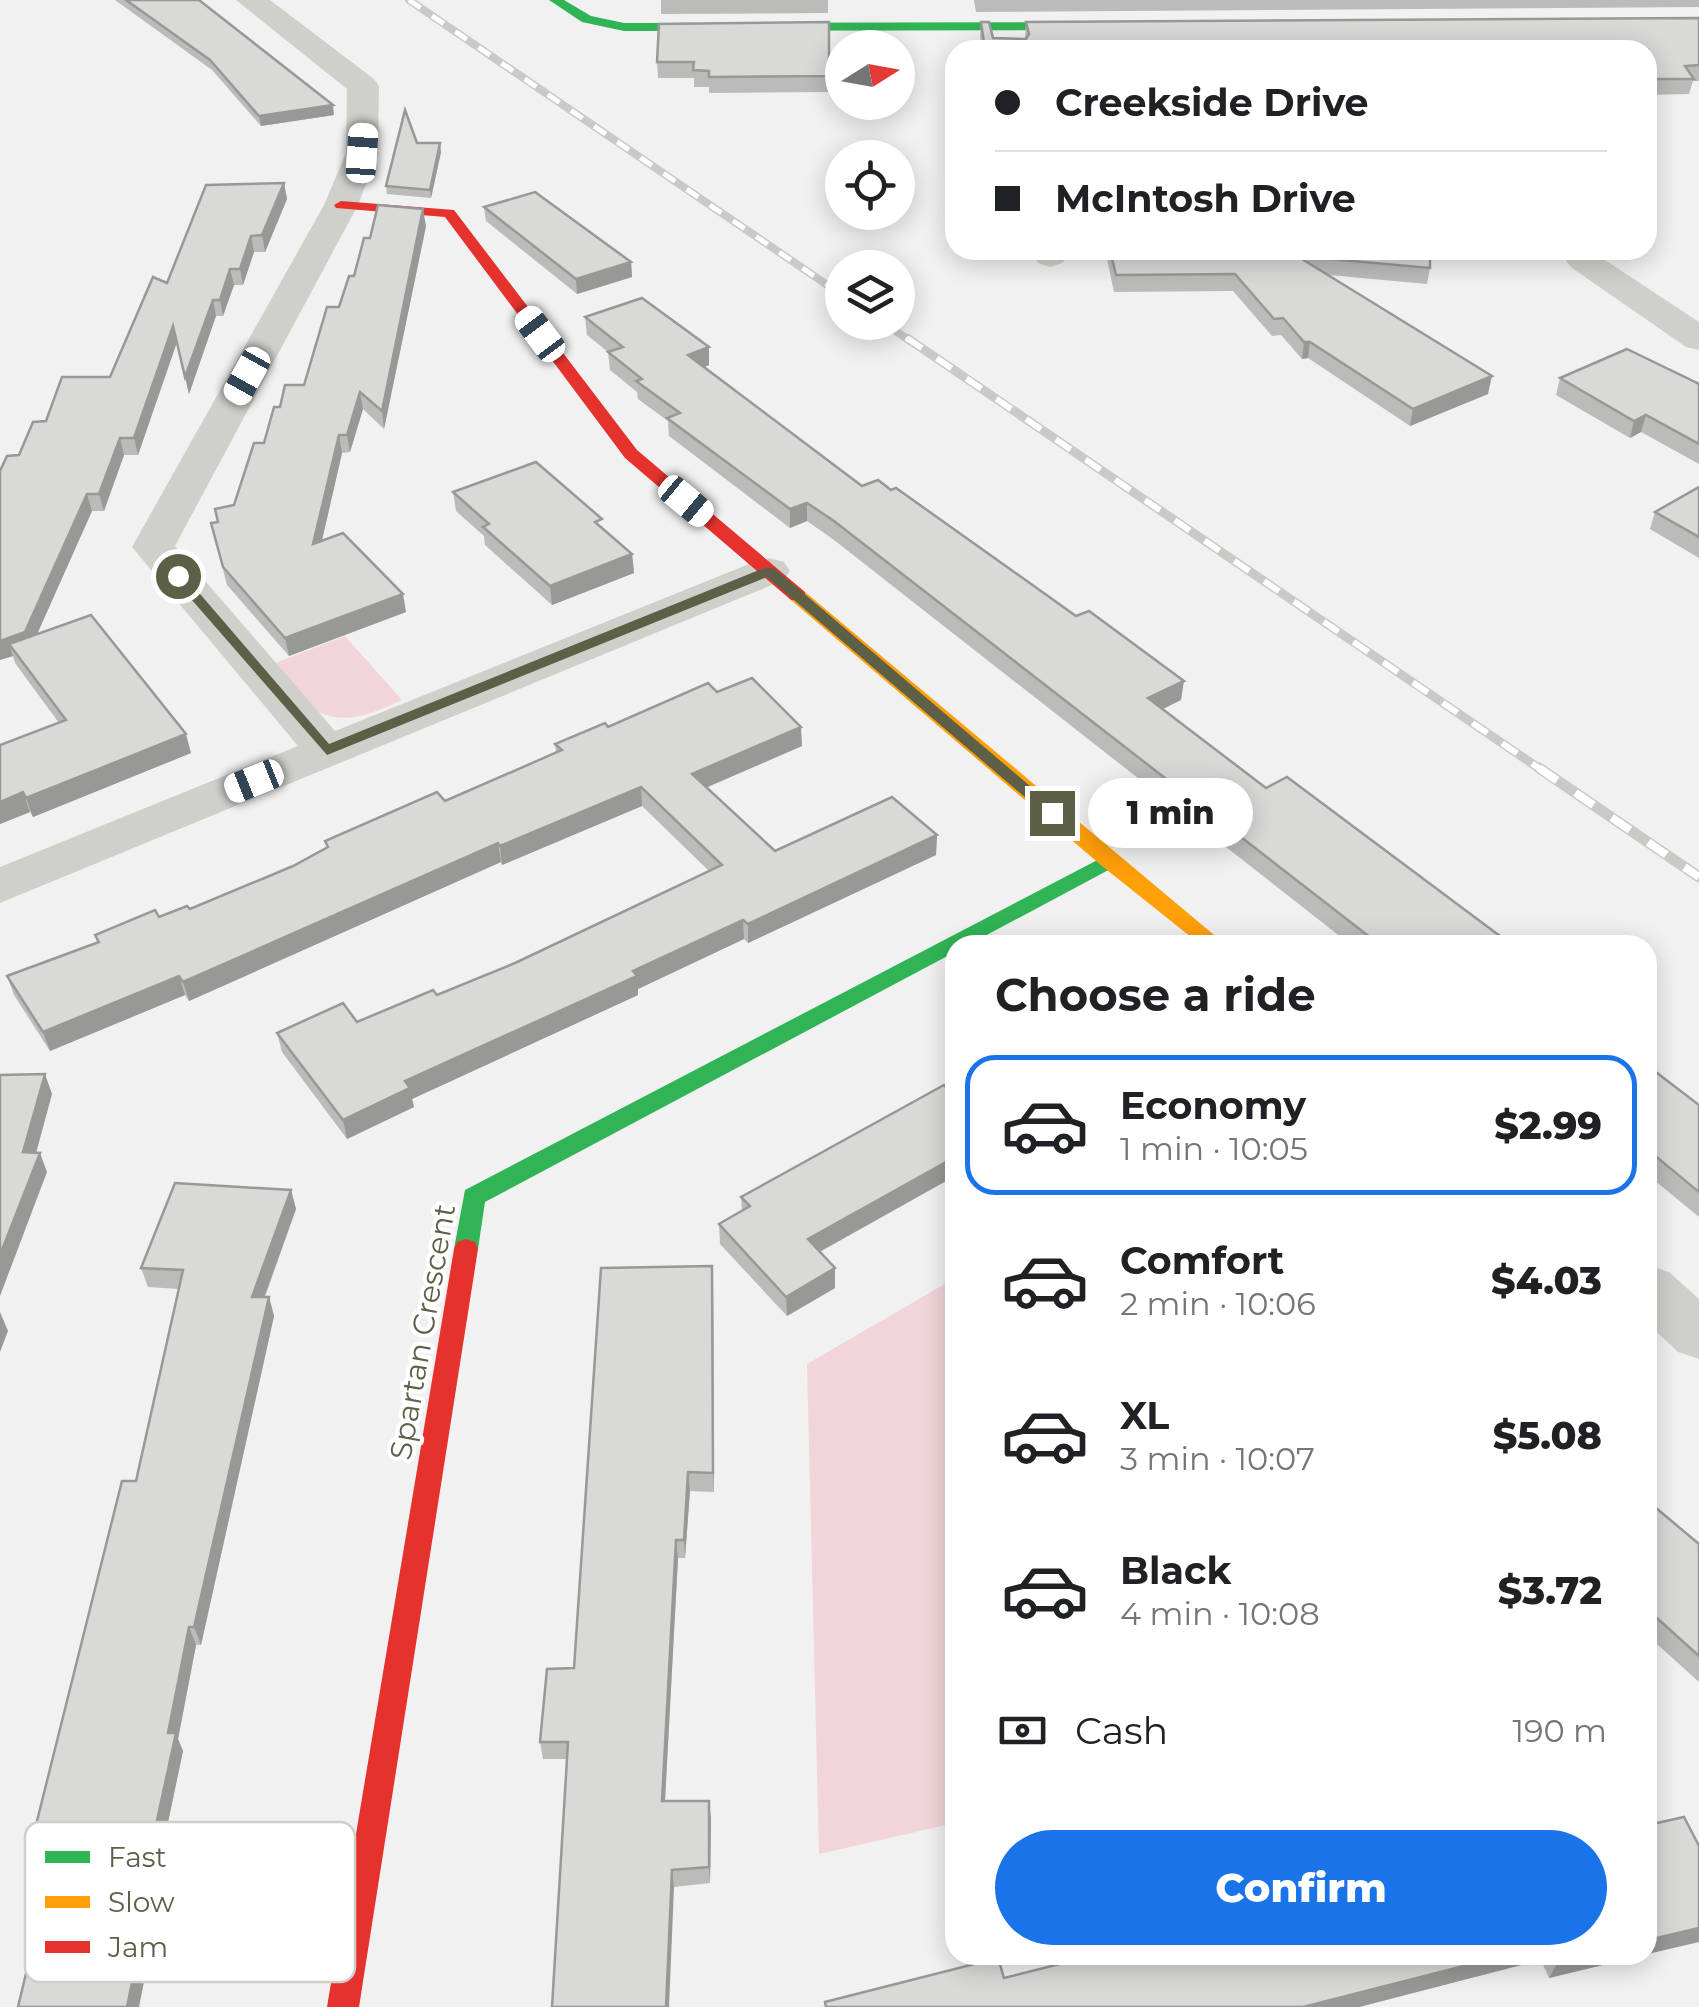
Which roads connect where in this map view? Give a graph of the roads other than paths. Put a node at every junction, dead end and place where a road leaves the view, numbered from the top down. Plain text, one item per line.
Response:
1 (250, 0) edge
2 (556, 0) edge
3 (1124, 26) edge
4 (1007, 38) edge
5 (341, 205) junction
6 (1584, 261) dead end
7 (1699, 339) edge
8 (769, 571) junction
9 (327, 751) junction
10 (1109, 861) junction
11 (0, 886) edge
12 (969, 935) edge
13 (1203, 935) edge
14 (945, 948) edge
15 (1657, 1296) edge
16 (1699, 1335) edge
17 (355, 1933) edge
18 (347, 1982) edge
19 (343, 2007) edge

1 - 5 street
2 - 4 street
3 - 4 street
5 - 8 street
5 - 9 street
6 - 7 street
8 - 9 street
8 - 10 street
9 - 11 street
10 - 12 street, Spartan Crescent
10 - 13 street
14 - 17 street, Spartan Crescent
15 - 16 street
18 - 19 street, Spartan Crescent

